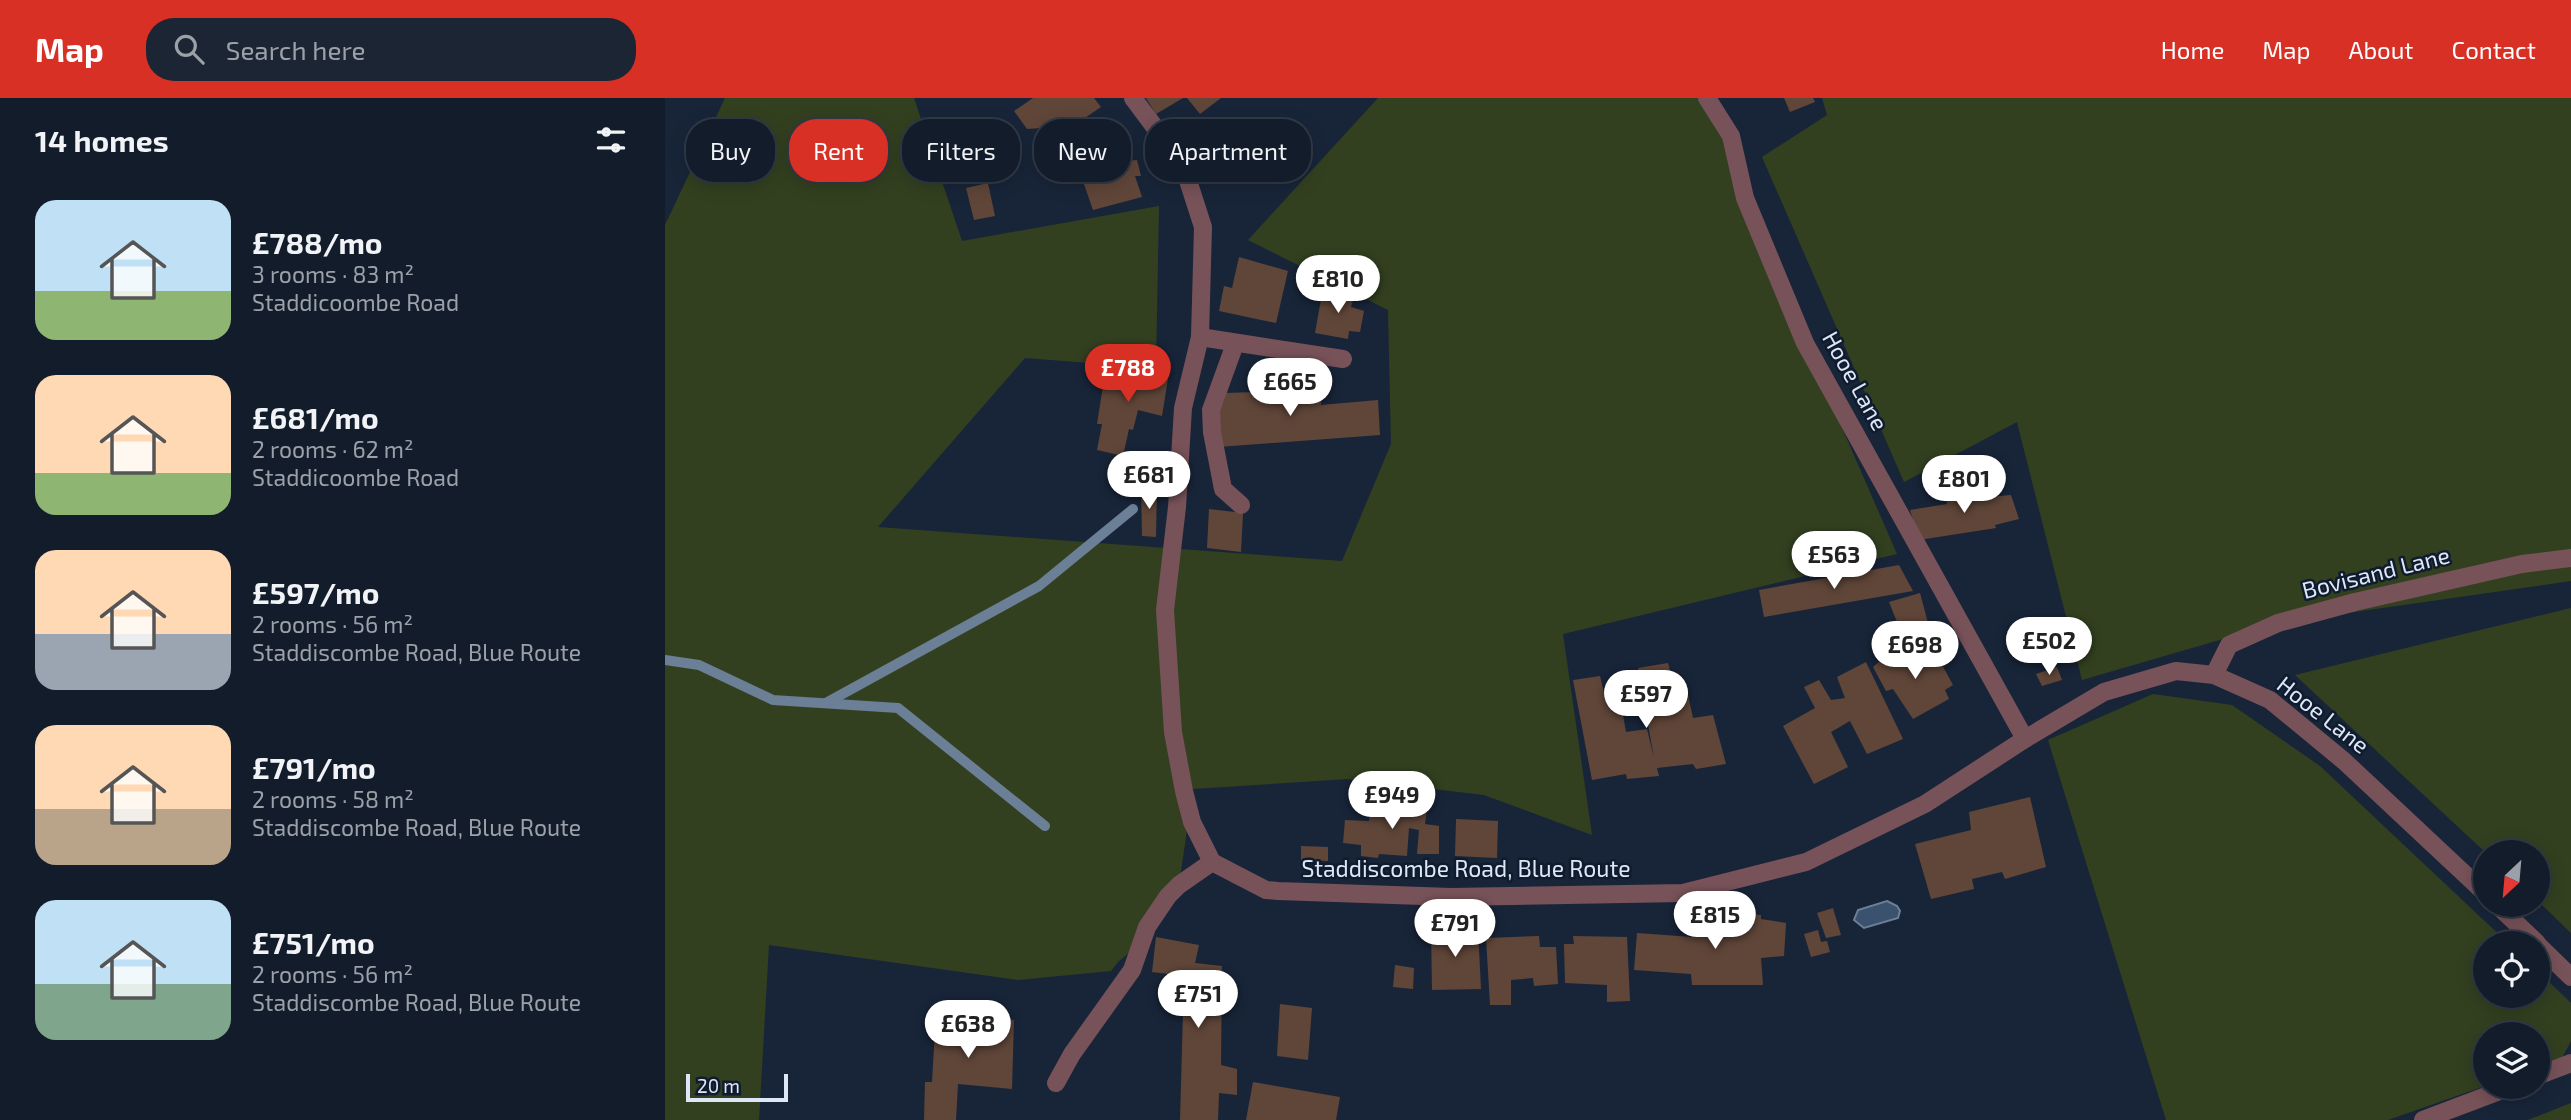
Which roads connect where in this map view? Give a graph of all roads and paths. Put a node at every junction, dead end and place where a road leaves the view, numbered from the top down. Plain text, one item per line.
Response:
1 (1133, 98) edge
2 (1707, 98) edge
3 (1200, 337) junction
4 (1235, 344) junction
5 (1343, 359) dead end
6 (1241, 505) dead end
7 (2571, 558) edge
8 (2214, 674) junction
9 (2025, 739) junction
10 (1212, 862) junction
11 (2473, 882) edge
12 (2509, 917) edge
13 (2524, 931) edge
14 (2550, 957) edge
15 (2571, 977) edge
16 (2571, 1063) edge
17 (2550, 1071) edge
18 (1056, 1083) dead end
19 (2478, 1099) edge
20 (2423, 1120) edge

1 - 3 street
2 - 9 street, Hooe Lane
3 - 4 street
3 - 10 street
4 - 5 street
4 - 6 street
7 - 8 street, Bovisand Lane
8 - 9 street, Hooe Lane
8 - 11 street, Hooe Lane
9 - 10 street, Staddiscombe Road, Blue Route
10 - 18 street
12 - 13 street
14 - 15 street
16 - 17 street
19 - 20 street

